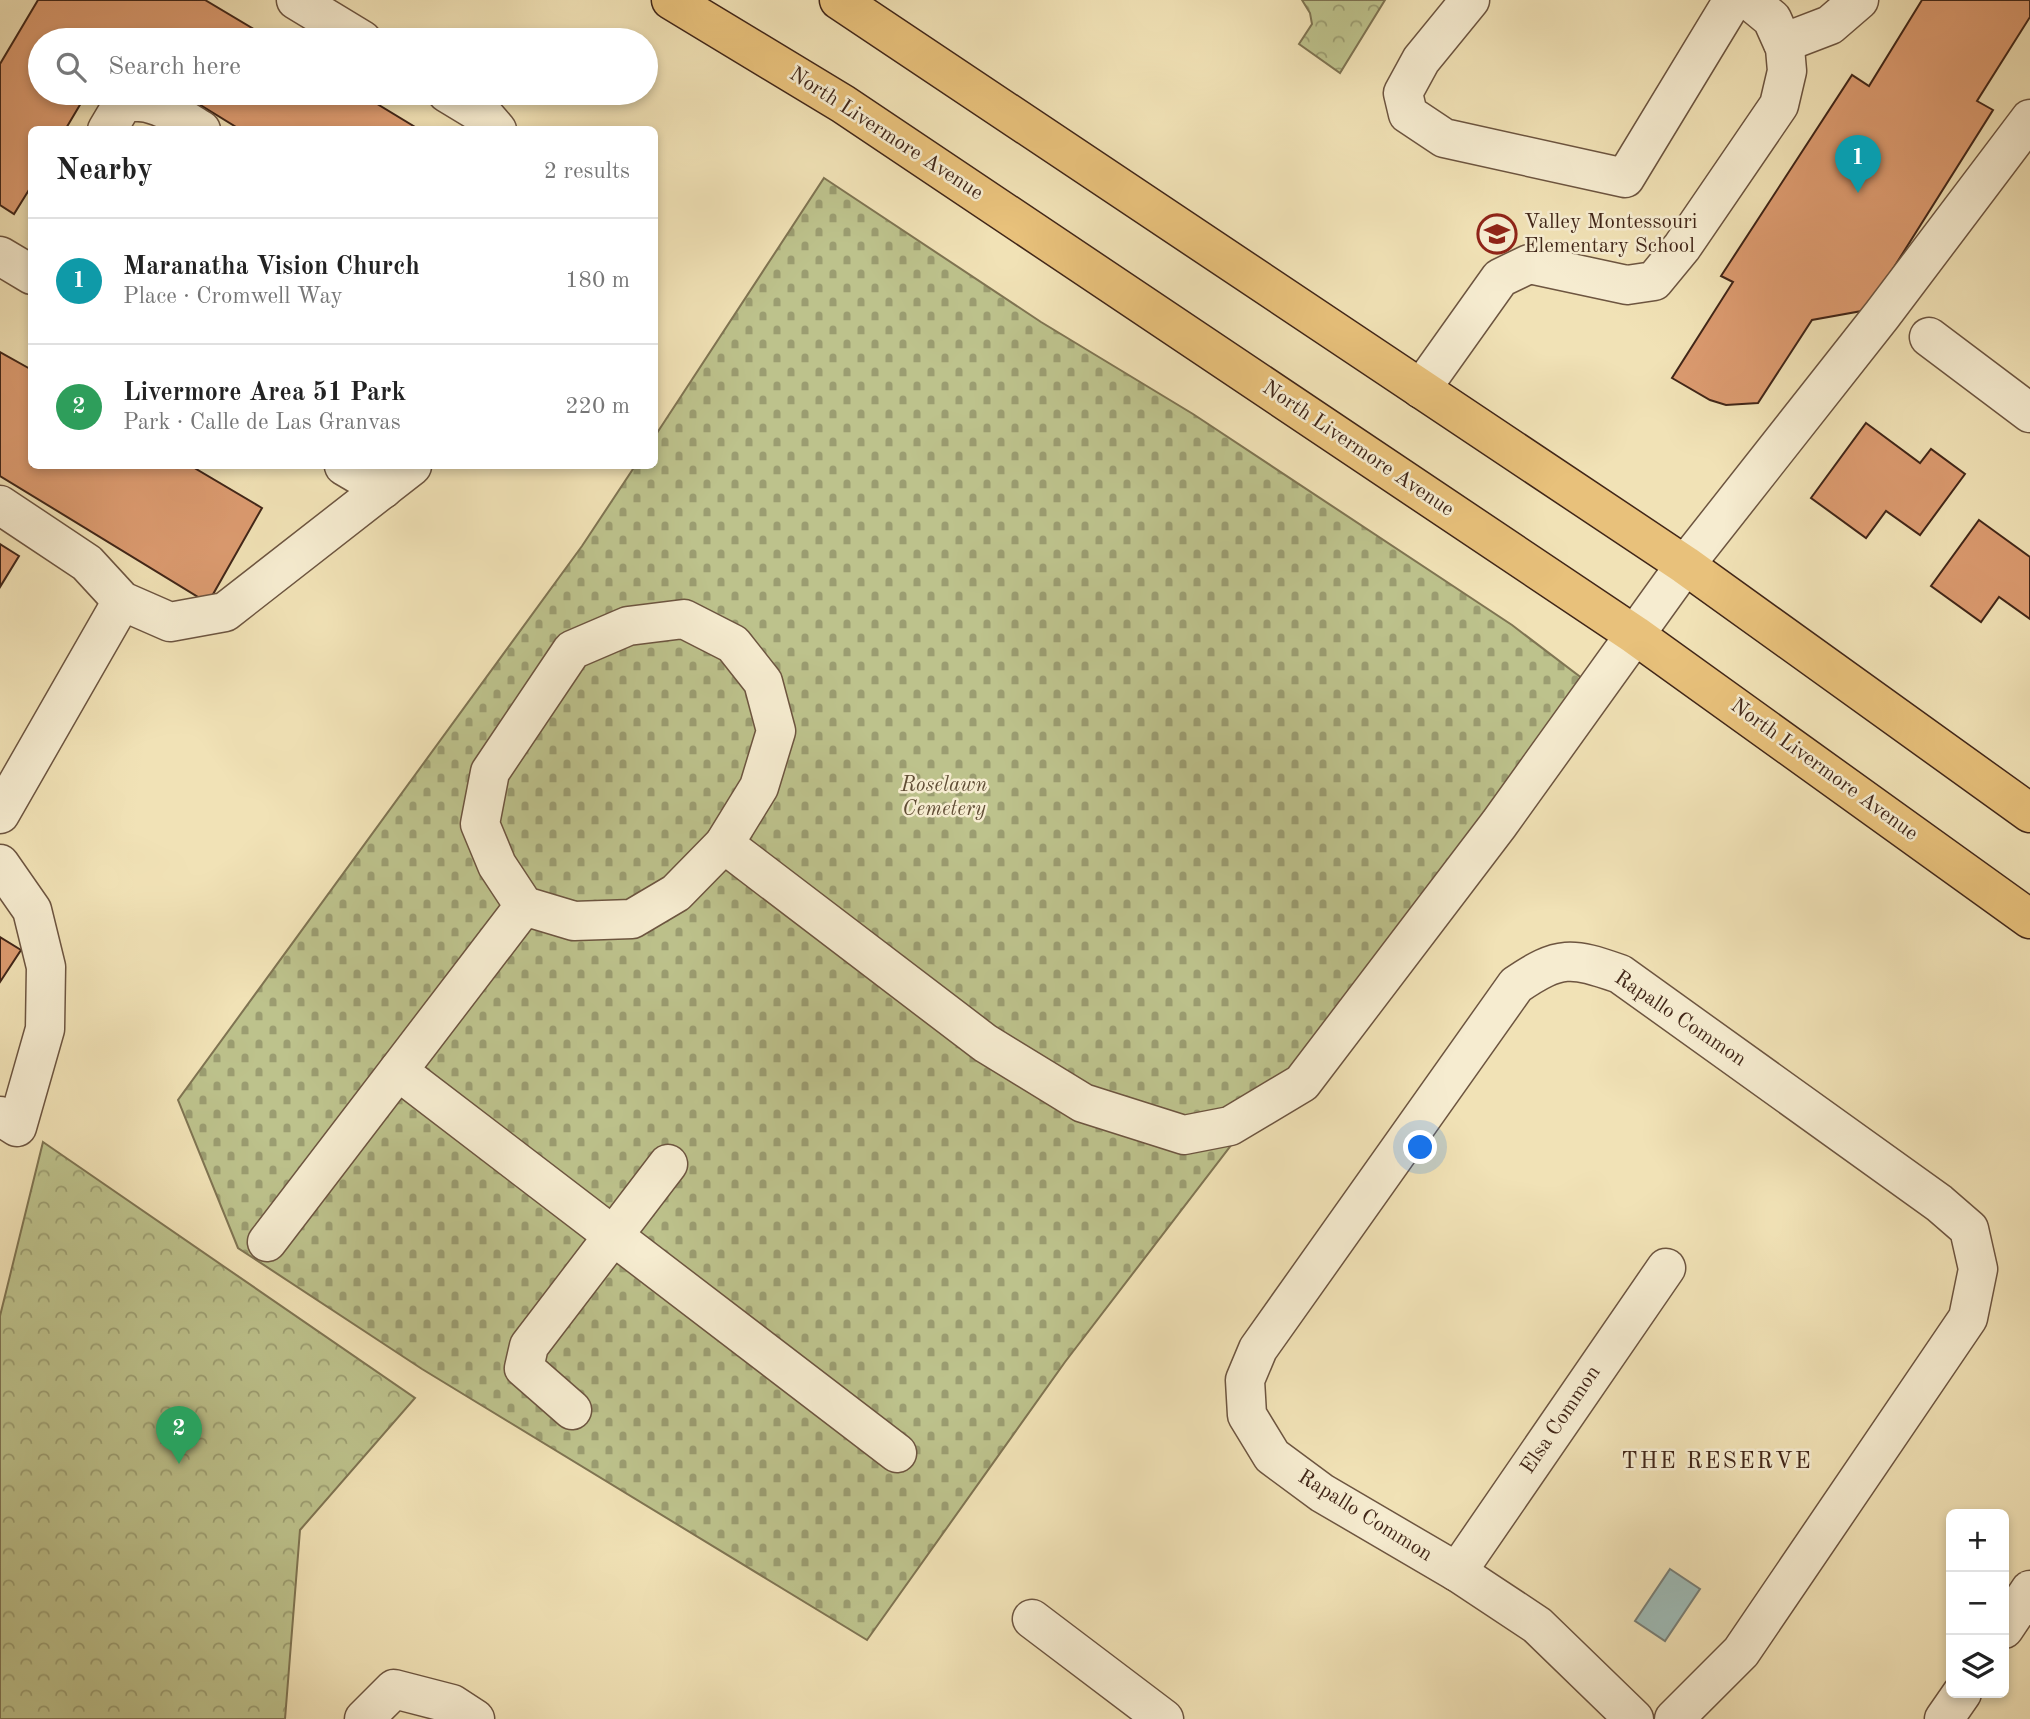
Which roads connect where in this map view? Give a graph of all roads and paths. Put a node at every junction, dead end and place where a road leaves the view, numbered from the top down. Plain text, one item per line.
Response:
1 (296, 0) edge
2 (671, 0) edge
3 (839, 0) edge
4 (1470, 0) edge
5 (1733, 0) edge
6 (1749, 0) edge
7 (1859, 0) edge
8 (342, 28) edge
9 (1783, 43) junction
10 (122, 105) edge
11 (155, 105) edge
12 (467, 105) edge
13 (2030, 119) edge
14 (109, 126) edge
15 (194, 126) edge
16 (494, 126) edge
17 (1929, 337) dead end
18 (1421, 389) junction
19 (2030, 413) edge
20 (349, 469) edge
21 (408, 469) edge
22 (383, 489) junction
23 (0, 505) edge
24 (1685, 565) junction
25 (122, 601) junction
26 (1635, 635) junction
27 (2030, 813) edge
28 (0, 814) edge
29 (724, 844) junction
30 (0, 864) edge
31 (524, 906) junction
32 (2030, 919) edge
33 (398, 1071) junction
34 (0, 1116) edge
35 (668, 1164) dead end
36 (614, 1236) junction
37 (267, 1242) dead end
38 (1665, 1268) dead end
39 (572, 1410) dead end
40 (897, 1453) dead end
41 (1457, 1572) junction
42 (2030, 1590) edge
43 (1032, 1619) dead end
44 (2009, 1622) edge
45 (364, 1719) edge
46 (475, 1719) edge
47 (1164, 1719) edge
48 (1634, 1719) edge
49 (1674, 1719) edge

1 - 8 street
2 - 26 main road, North Livermore Avenue
3 - 18 main road
4 - 5 street
6 - 9 street
7 - 9 street
9 - 18 street
10 - 14 street
11 - 15 street
12 - 16 street
13 - 24 street
17 - 19 street
18 - 24 main road
20 - 22 street
21 - 22 street
22 - 25 street
23 - 25 street
24 - 26 street
24 - 27 main road
25 - 28 street
26 - 29 street
26 - 32 main road, North Livermore Avenue
29 - 31 street
29 - 31 street
30 - 34 street
31 - 33 street
33 - 36 street
33 - 37 street
35 - 36 street
36 - 39 street
36 - 40 street
38 - 41 street, Elsa Common
41 - 48 street, Rapallo Common
41 - 49 street, Rapallo Common
42 - 44 street
43 - 47 street
45 - 46 street

